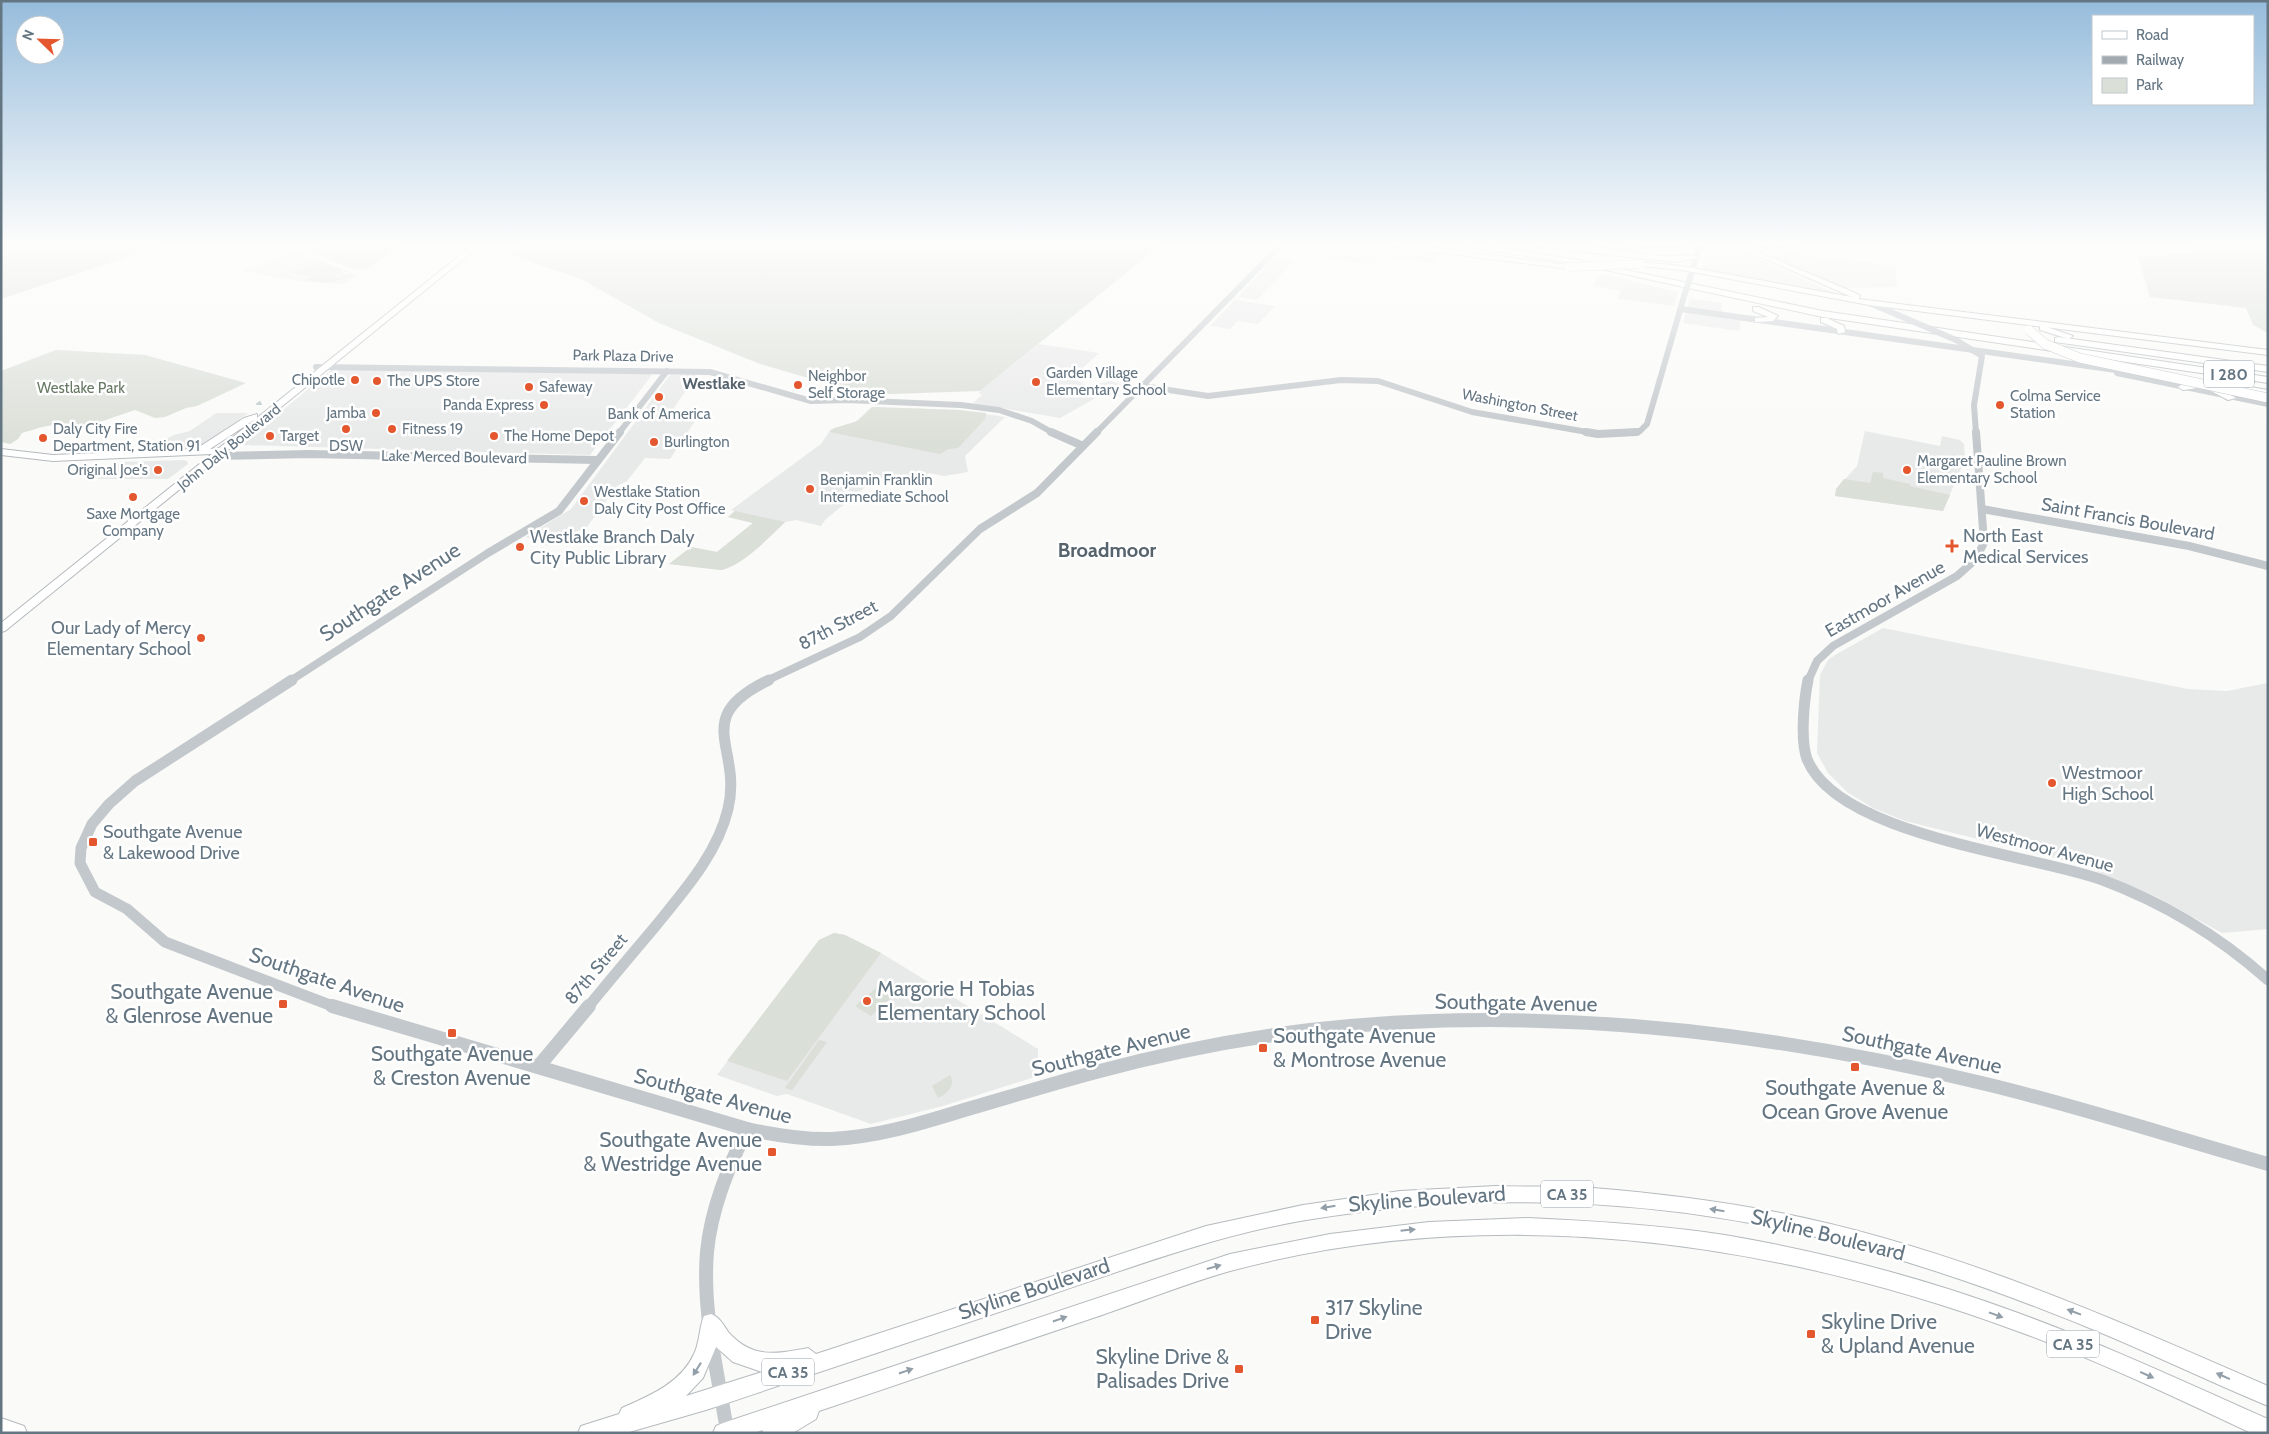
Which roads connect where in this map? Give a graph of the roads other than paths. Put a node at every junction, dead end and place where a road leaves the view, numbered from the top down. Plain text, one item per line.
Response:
1 (1681, 310) edge
2 (386, 311) edge
3 (396, 311) edge
4 (1216, 311) edge
5 (1688, 311) edge
6 (1763, 311) edge
7 (1782, 311) edge
8 (1807, 311) edge
9 (1856, 311) edge
10 (1889, 311) edge
11 (1900, 311) edge
12 (1925, 311) edge
13 (1896, 313) junction
14 (1758, 320) junction
15 (2043, 325) junction
16 (2029, 327) junction
17 (1985, 331) junction
18 (1841, 332) junction
19 (1959, 344) junction
20 (1945, 346) junction
21 (2061, 351) junction
22 (1979, 355) junction
23 (2268, 355) edge
24 (2268, 363) edge
25 (330, 365) junction
26 (316, 367) junction
27 (2268, 369) edge
28 (667, 371) junction
29 (2268, 374) edge
30 (2268, 380) edge
31 (2221, 385) junction
32 (1143, 386) junction
33 (2183, 387) junction
34 (2268, 392) edge
35 (2231, 398) junction
36 (2268, 398) edge
37 (2268, 404) edge
38 (254, 416) junction
39 (1083, 446) junction
40 (1, 452) edge
41 (183, 452) junction
42 (213, 453) junction
43 (128, 455) junction
44 (95, 457) junction
45 (53, 458) junction
46 (112, 460) junction
47 (598, 460) junction
48 (1982, 509) junction
49 (2268, 566) edge
50 (1, 619) edge
51 (1, 629) edge
52 (1851, 804) joint
53 (2268, 980) edge
54 (538, 1067) junction
55 (747, 1129) junction
56 (2268, 1164) edge
57 (711, 1322) junction
58 (854, 1350) junction
59 (872, 1383) junction
60 (722, 1394) junction
61 (2268, 1395) edge
62 (2226, 1411) junction
63 (1, 1428) edge
64 (2268, 1430) edge
65 (725, 1432) edge
66 (17, 1433) edge
67 (586, 1433) edge
68 (772, 1433) edge
69 (2264, 1433) edge

1 - 32 street, Washington Street
2 - 26 main road, John Daly Boulevard
3 - 25 main road, John Daly Boulevard
4 - 32 street, 87th Street
5 - 14 street
6 - 14 highway
7 - 18 highway
8 - 30 highway, I 280
9 - 17 highway, I 280
10 - 13 street
11 - 13 main road
12 - 16 main road
13 - 19 street, bridge
14 - 18 street
15 - 16 main road
15 - 23 main road
15 - 24 highway
16 - 21 highway, bridge
17 - 27 highway
17 - 29 highway, I 280
18 - 19 street
18 - 20 street
19 - 20 street
19 - 22 street
19 - 22 street
20 - 22 street
21 - 34 highway, bridge
21 - 36 highway, bridge
22 - 33 street
22 - 48 street, Eastmoor Avenue
25 - 26 street, Park Plaza Drive
25 - 28 street, Park Plaza Drive
25 - 42 main road, John Daly Boulevard
26 - 38 main road, John Daly Boulevard
28 - 39 street, Park Plaza Drive
28 - 47 street, Southgate Avenue
31 - 33 highway
31 - 34 highway
31 - 35 highway
32 - 39 street, 87th Street
33 - 35 street
35 - 37 street
38 - 41 main road
38 - 42 main road, John Daly Boulevard
39 - 54 street, 87th Street
40 - 45 main road, Lake Merced Boulevard
41 - 42 main road, Lake Merced Boulevard
41 - 43 main road, Lake Merced Boulevard
42 - 46 main road, Lake Merced Boulevard
42 - 47 street, Lake Merced Boulevard
42 - 50 main road, John Daly Boulevard
42 - 51 main road, John Daly Boulevard
43 - 44 main road, Lake Merced Boulevard
43 - 46 main road
44 - 45 main road, Lake Merced Boulevard
44 - 46 main road
45 - 46 main road, Lake Merced Boulevard
47 - 54 street, Southgate Avenue
48 - 49 street, Saint Francis Boulevard
48 - 52 street, Eastmoor Avenue
52 - 53 street, Westmoor Avenue
54 - 55 street, Southgate Avenue
55 - 56 street, Southgate Avenue
55 - 57 street
57 - 58 main road
57 - 60 street
57 -> 67 main road
58 - 60 main road, Skyline Boulevard / CA 35
61 -> 58 main road, Skyline Boulevard / CA 35
59 -> 62 main road, Skyline Boulevard / CA 35
59 - 65 main road, Skyline Boulevard / CA 35
59 - 68 main road
60 - 65 street
60 - 67 main road, Skyline Boulevard / CA 35
62 - 64 main road, Skyline Boulevard / CA 35
62 - 69 main road
63 - 66 main road

